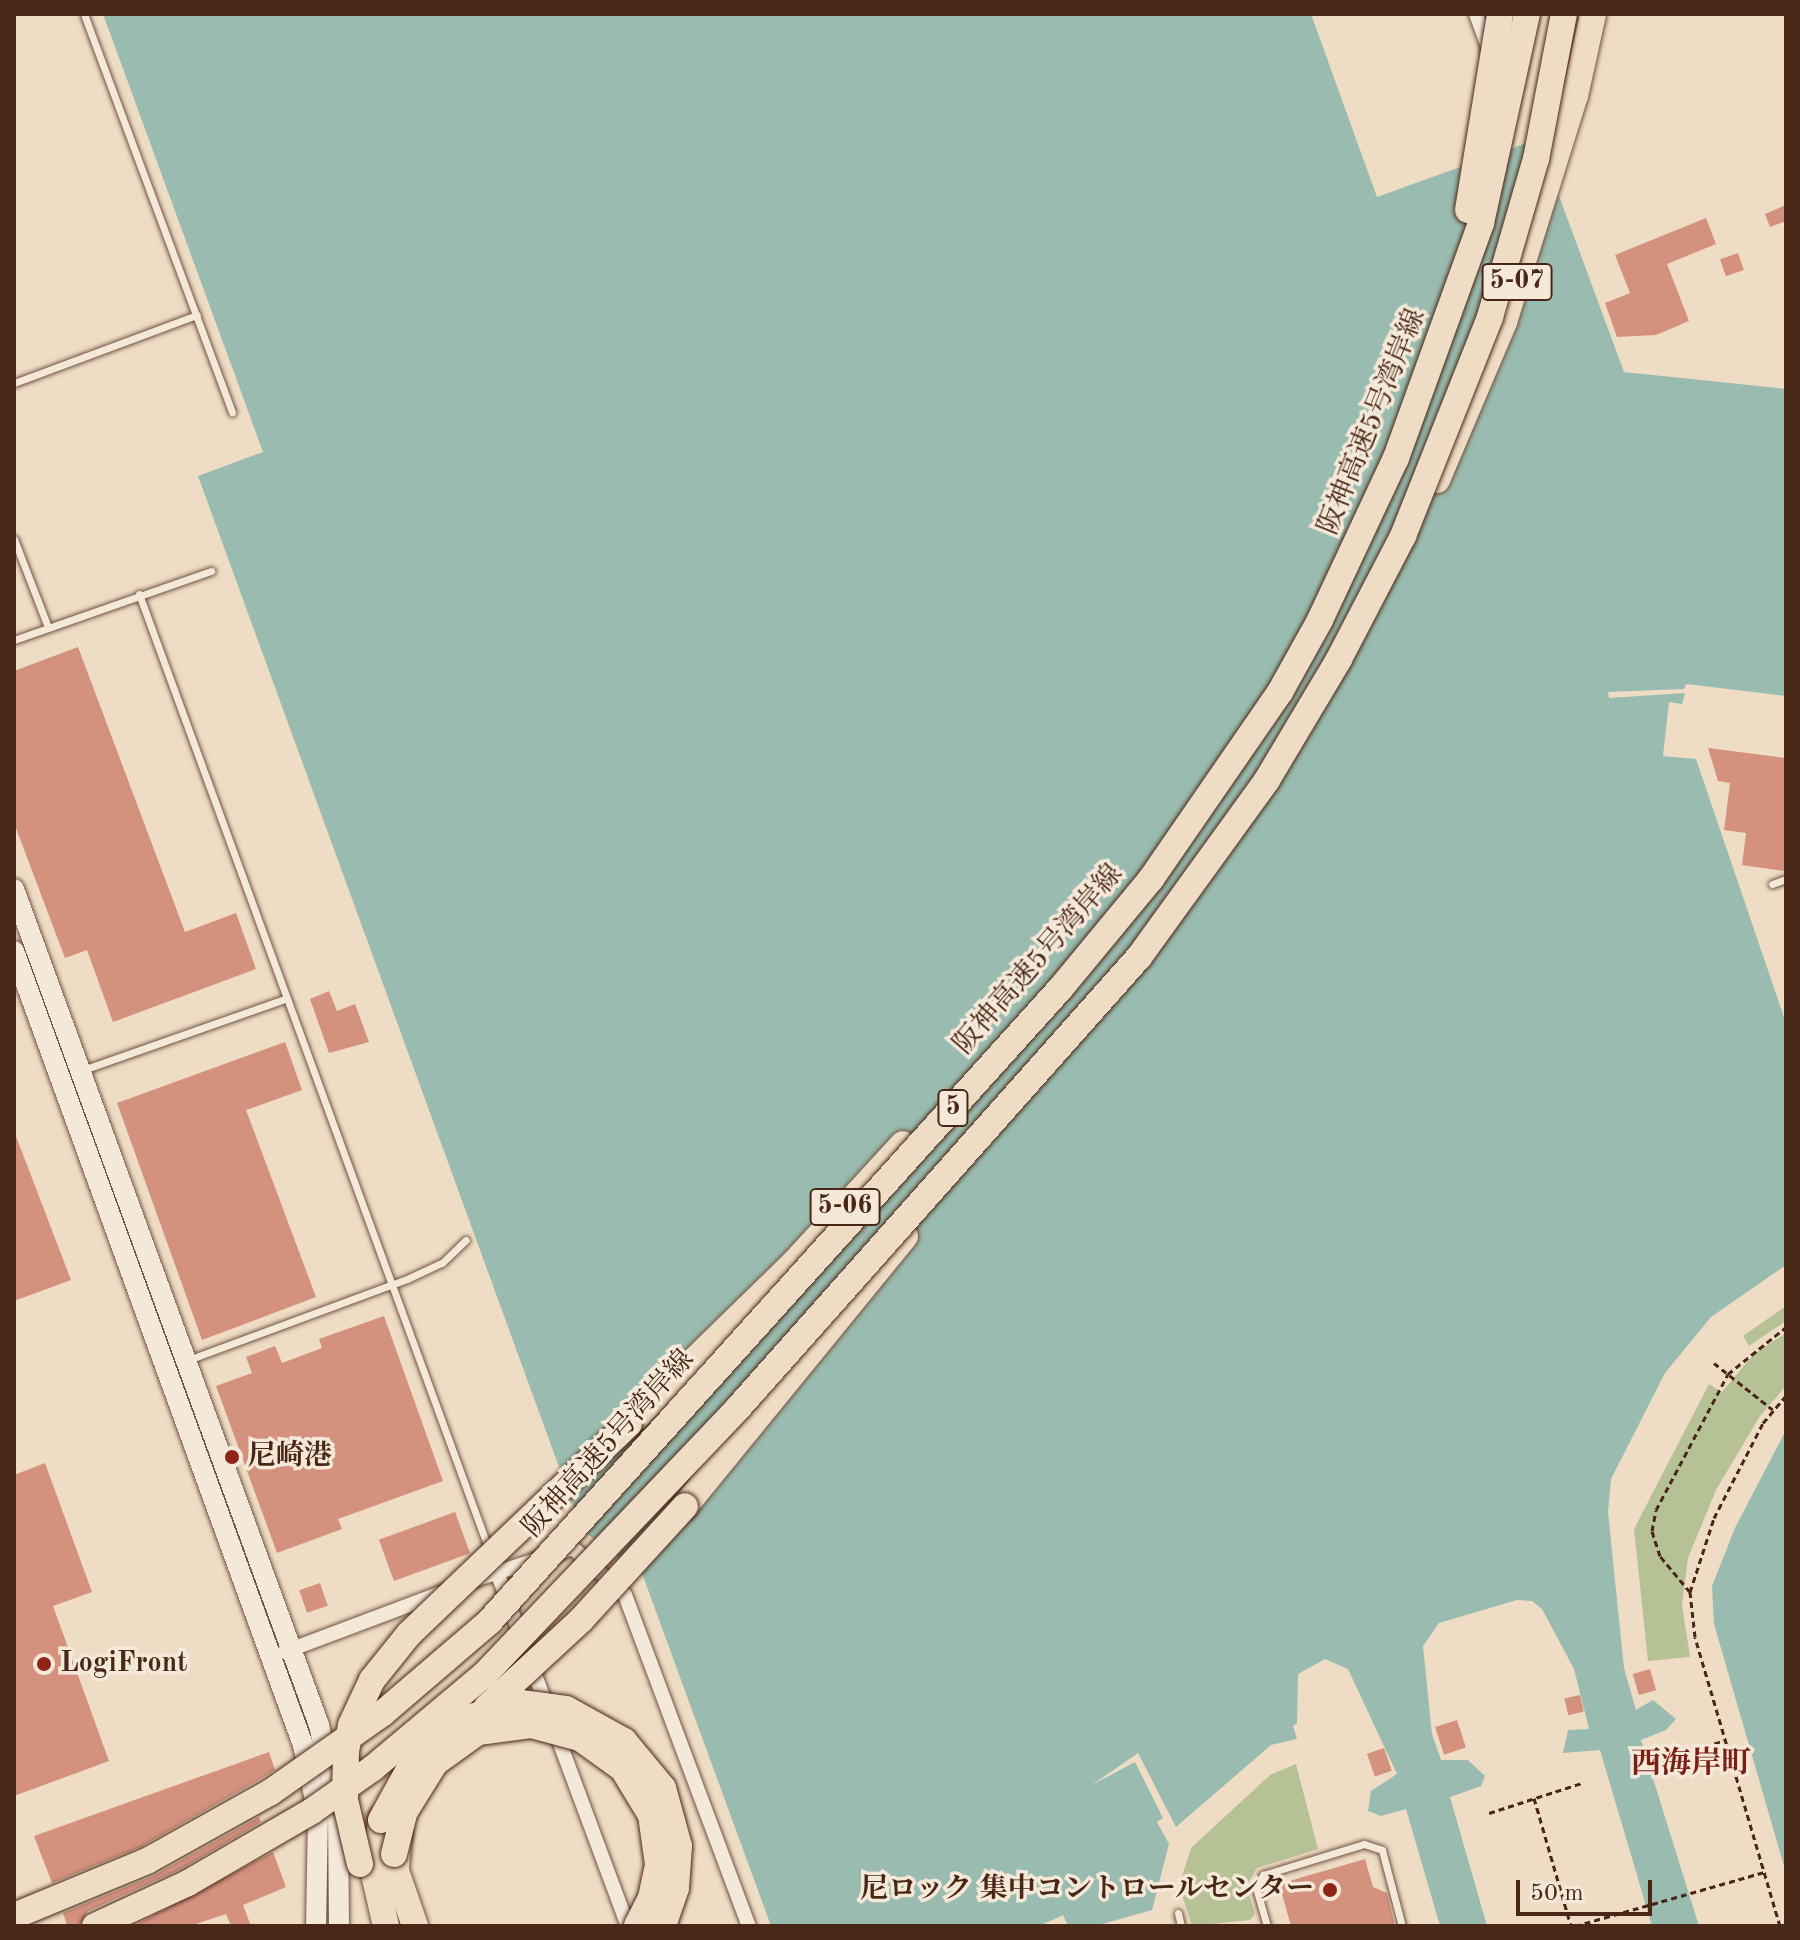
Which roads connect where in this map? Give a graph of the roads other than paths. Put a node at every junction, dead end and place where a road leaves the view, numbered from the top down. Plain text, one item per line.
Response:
1 (84, 14) edge
2 (1476, 14) edge
3 (1500, 14) edge
4 (1527, 14) edge
5 (1564, 14) edge
6 (1593, 14) edge
7 (1515, 124) dead end
8 (197, 315) junction
9 (1427, 381) junction
10 (14, 383) edge
11 (232, 412) dead end
12 (1403, 536) junction
13 (14, 539) edge
14 (211, 571) dead end
15 (139, 594) junction
16 (48, 627) junction
17 (14, 640) edge
18 (1786, 879) edge
19 (1772, 884) dead end
20 (14, 889) edge
21 (15, 958) edge
22 (1060, 989) junction
23 (287, 998) junction
24 (71, 1074) junction
25 (978, 1141) junction
26 (466, 1240) dead end
27 (392, 1281) junction
28 (187, 1361) junction
29 (167, 1368) junction
30 (497, 1572) junction
31 (292, 1649) junction
32 (272, 1657) junction
33 (392, 1819) junction
34 (1178, 1913) dead end
35 (14, 1916) edge
36 (95, 1926) edge
37 (315, 1926) edge
38 (339, 1926) edge
39 (386, 1926) edge
40 (414, 1926) edge
41 (628, 1926) edge
42 (637, 1926) edge
43 (663, 1926) edge
44 (749, 1926) edge
45 (1181, 1926) edge
46 (1267, 1926) edge
47 (1402, 1926) edge

1 - 8 lane
2 - 7 street
3 - 9 highway, 5-07, bridge
4 - 9 highway, 阪神高速5号湾岸線 / 5, bridge
5 - 12 highway, 5, bridge
6 - 12 highway, 5-07, bridge
8 - 10 lane
8 - 11 lane
9 - 22 highway, 阪神高速5号湾岸線 / 5, bridge
12 - 25 highway, 5, bridge
13 - 16 lane
14 - 15 lane
15 - 16 lane
15 - 23 lane
16 - 17 lane
18 - 19 lane
20 - 24 street
21 - 24 street
22 - 35 highway, 阪神高速5号湾岸線 / 5, bridge
22 - 39 highway, 5-06, bridge
23 - 24 lane
23 - 27 lane
24 - 28 street
24 - 29 street
25 - 36 highway, 5, bridge
25 - 40 highway, 5-06, bridge
26 - 27 lane
27 - 28 lane
27 - 30 lane
28 - 29 lane
28 - 31 street
29 - 32 street
30 - 31 street
30 - 41 street
30 - 44 street
31 - 32 street
31 - 38 street
32 - 37 street
33 - 39 highway, 5-06
33 - 40 highway, 5-06
33 - 42 highway, 5-06, bridge
33 - 43 highway, 5-06, bridge
34 - 45 lane
37 - 38 street
46 - 47 lane

